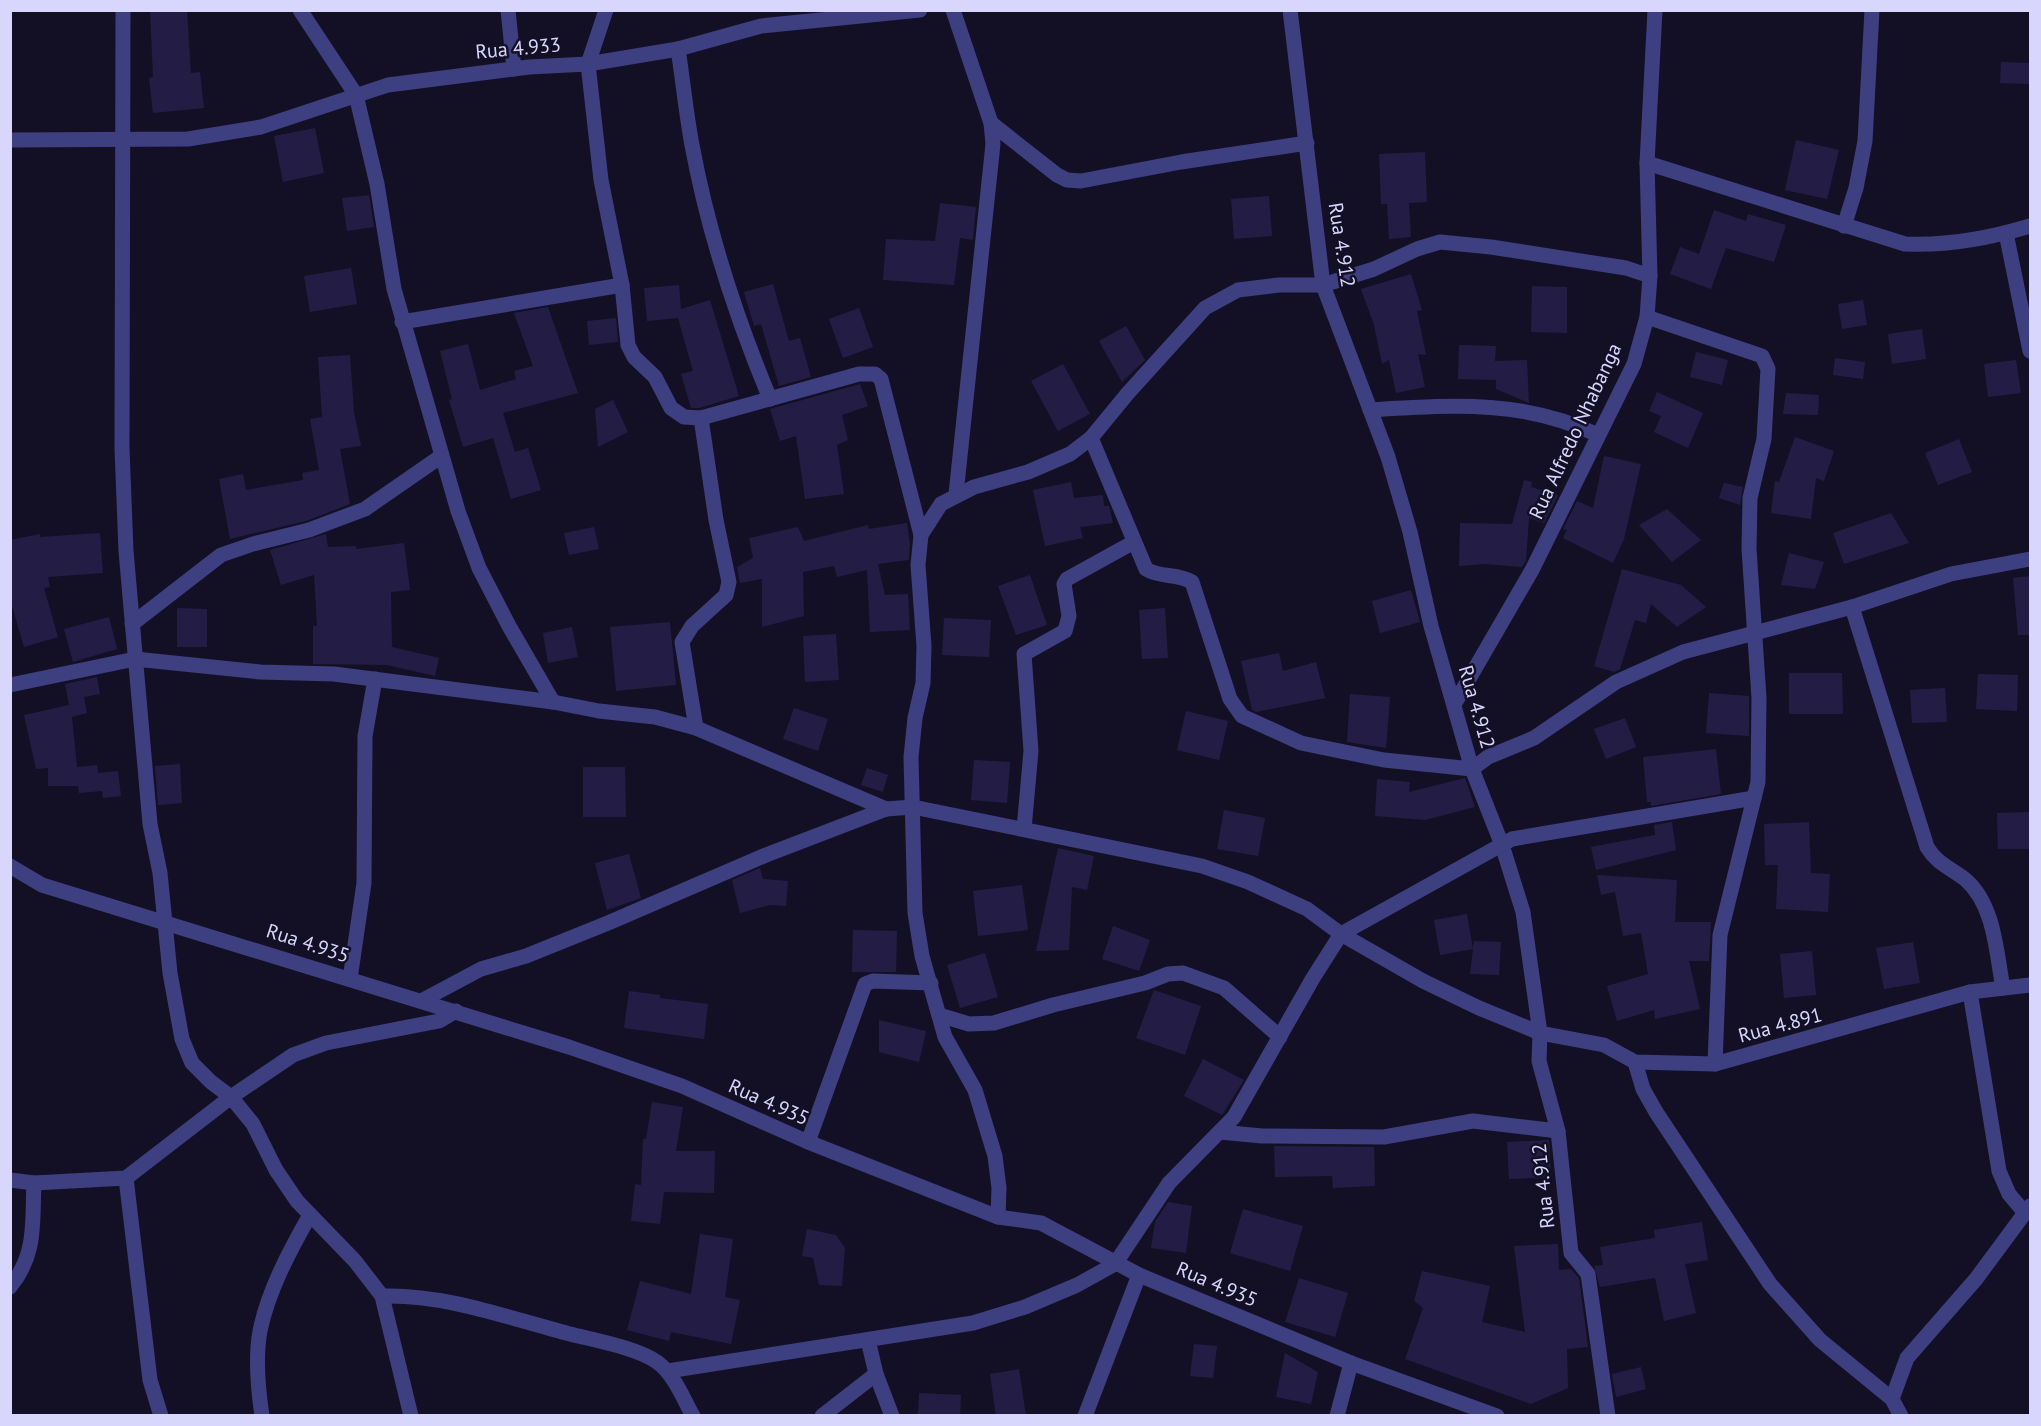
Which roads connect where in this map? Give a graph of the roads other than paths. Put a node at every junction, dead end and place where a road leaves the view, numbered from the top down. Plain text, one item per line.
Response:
1 (123, 10) edge
2 (300, 10) edge
3 (508, 10) edge
4 (606, 10) edge
5 (920, 10) edge
6 (953, 10) edge
7 (1290, 10) edge
8 (1656, 10) edge
9 (1872, 10) edge
10 (678, 49) junction
11 (588, 64) junction
12 (514, 69) junction
13 (356, 95) junction
14 (991, 123) junction
15 (10, 140) edge
16 (123, 141) junction
17 (1307, 143) junction
18 (1647, 163) junction
19 (1844, 226) junction
20 (2031, 226) edge
21 (2006, 233) junction
22 (1650, 276) junction
23 (622, 285) junction
24 (1323, 285) junction
25 (1647, 317) junction
26 (402, 322) junction
27 (2031, 351) edge
28 (770, 399) junction
29 (1370, 410) junction
30 (701, 418) junction
31 (1598, 435) junction
32 (1091, 438) junction
33 (440, 457) junction
34 (956, 494) junction
35 (921, 535) junction
36 (1134, 542) junction
37 (2031, 559) edge
38 (1852, 607) junction
39 (132, 624) junction
40 (1754, 631) junction
41 (135, 659) junction
42 (375, 679) junction
43 (10, 685) edge
44 (553, 702) junction
45 (1455, 703) junction
46 (696, 728) junction
47 (1473, 769) junction
48 (1754, 798) junction
49 (913, 807) junction
50 (886, 809) junction
51 (1024, 829) junction
52 (1502, 845) junction
53 (10, 866) edge
54 (165, 923) junction
55 (1341, 934) junction
56 (350, 979) junction
57 (931, 983) junction
58 (2031, 985) edge
59 (2003, 988) junction
60 (1970, 993) junction
61 (421, 1001) junction
62 (456, 1011) junction
63 (939, 1015) junction
64 (1540, 1032) junction
65 (1280, 1037) junction
66 (1635, 1062) junction
67 (1715, 1064) junction
68 (231, 1096) junction
69 (1558, 1131) junction
70 (1220, 1132) junction
71 (808, 1142) junction
72 (126, 1178) junction
73 (10, 1180) edge
74 (34, 1183) junction
75 (2028, 1209) edge
76 (310, 1215) junction
77 (998, 1217) junction
78 (1115, 1264) junction
79 (1139, 1275) junction
80 (10, 1287) edge
81 (382, 1296) junction
82 (868, 1340) junction
83 (1351, 1363) junction
84 (668, 1371) junction
85 (876, 1374) junction
86 (1892, 1400) junction
87 (161, 1416) edge
88 (262, 1416) edge
89 (411, 1416) edge
90 (693, 1416) edge
91 (822, 1416) edge
92 (892, 1416) edge
93 (1085, 1416) edge
94 (1337, 1416) edge
95 (1497, 1416) edge
96 (1608, 1416) edge
97 (1901, 1416) edge

1 - 16 street
2 - 13 street
3 - 12 street
4 - 11 street
5 - 10 street, Rua 4.933
6 - 14 street
7 - 17 street, Rua 4.912
8 - 18 street, Rua Alfredo Nhabanga
9 - 19 street
10 - 11 street, Rua 4.933
10 - 28 street
11 - 12 street, Rua 4.933
11 - 23 street
12 - 13 street, Rua 4.933
13 - 16 street, Rua 4.933
13 - 26 street
14 - 17 street
14 - 34 street
15 - 16 street, Rua 4.933
16 - 39 street
17 - 24 street, Rua 4.912
18 - 19 street
18 - 22 street, Rua Alfredo Nhabanga
19 - 21 street
20 - 21 street
21 - 27 street
22 - 24 street
22 - 25 street, Rua Alfredo Nhabanga
23 - 26 street
23 - 30 street
24 - 29 street, Rua 4.912
24 - 32 street
25 - 31 street, Rua Alfredo Nhabanga
25 - 40 street
26 - 33 street
28 - 30 street
28 - 35 street
29 - 31 street
29 - 45 street, Rua 4.912
30 - 46 street
31 - 45 street, Rua Alfredo Nhabanga
32 - 34 street
32 - 36 street
33 - 39 street
33 - 44 street
34 - 35 street
35 - 49 street
36 - 47 street
36 - 51 street
37 - 38 street
38 - 40 street
38 - 59 street
39 - 41 street
40 - 47 street
40 - 48 street
41 - 42 street
41 - 43 street
41 - 54 street
42 - 44 street
42 - 56 street
44 - 46 street
45 - 47 street, Rua 4.912
46 - 50 street
47 - 52 street, Rua 4.912
48 - 52 street
48 - 67 street
49 - 50 street, Rua 4.891
49 - 51 street, Rua 4.891
49 - 57 street
50 - 61 street
51 - 55 street, Rua 4.891
52 - 55 street
52 - 64 street, Rua 4.912
53 - 54 street, Rua 4.935
54 - 56 street, Rua 4.935
54 - 68 street
55 - 64 street, Rua 4.891
55 - 65 street
56 - 61 street, Rua 4.935
57 - 63 street
57 - 71 street
58 - 59 street, Rua 4.891
59 - 60 street, Rua 4.891
60 - 67 street, Rua 4.891
60 - 75 street
61 - 62 street, Rua 4.935
62 - 68 street
62 - 71 street, Rua 4.935
63 - 65 street
63 - 77 street
64 - 66 street, Rua 4.891
64 - 69 street, Rua 4.912
65 - 70 street
66 - 67 street, Rua 4.891
66 - 86 street
68 - 72 street
68 - 76 street
69 - 70 street
69 - 96 street, Rua 4.912
70 - 78 street
71 - 77 street, Rua 4.935
72 - 74 street
72 - 87 street
73 - 74 street
74 - 80 street
75 - 86 street
76 - 81 street
76 - 88 street
77 - 78 street, Rua 4.935
78 - 79 street, Rua 4.935
78 - 82 street
79 - 83 street, Rua 4.935
79 - 93 street
81 - 84 street
81 - 89 street
82 - 84 street
82 - 85 street
83 - 94 street
83 - 95 street, Rua 4.935
84 - 90 street
85 - 91 street
85 - 92 street
86 - 97 street

